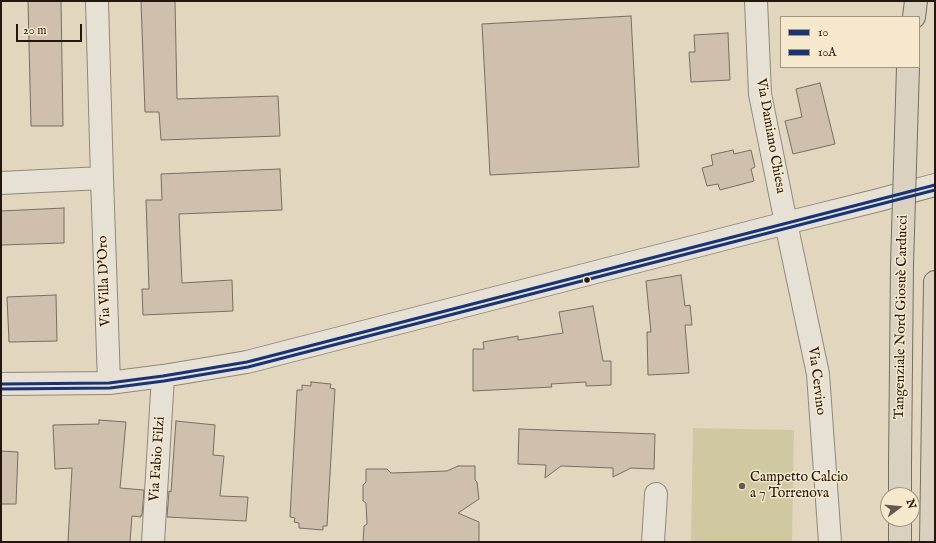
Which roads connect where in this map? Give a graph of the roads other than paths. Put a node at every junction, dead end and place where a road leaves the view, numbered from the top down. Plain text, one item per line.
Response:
1 (97, 1) edge
2 (756, 1) edge
3 (916, 1) edge
4 (914, 16) edge
5 (908, 68) edge
6 (102, 178) junction
7 (1, 183) edge
8 (935, 185) edge
9 (786, 223) junction
10 (935, 282) edge
11 (163, 376) junction
12 (1, 384) edge
13 (109, 384) junction
14 (900, 487) edge
15 (656, 494) dead end
16 (900, 527) edge
17 (152, 542) edge
18 (653, 542) edge
19 (830, 542) edge
20 (900, 542) edge
21 (931, 542) edge

1 - 6 street, Via Villa D'Oro
2 - 9 street, Via Damiano Chiesa
3 - 4 highway
5 - 14 highway, Tangenziale Nord Giosuè Carducci, bridge
6 - 7 street
6 - 13 street, Via Villa D'Oro
8 - 9 street
9 - 11 street
9 - 19 street, Via Cervino
10 - 21 highway
11 - 13 street
11 - 17 street, Via Fabio Filzi
12 - 13 street
15 - 18 street
16 - 20 highway

